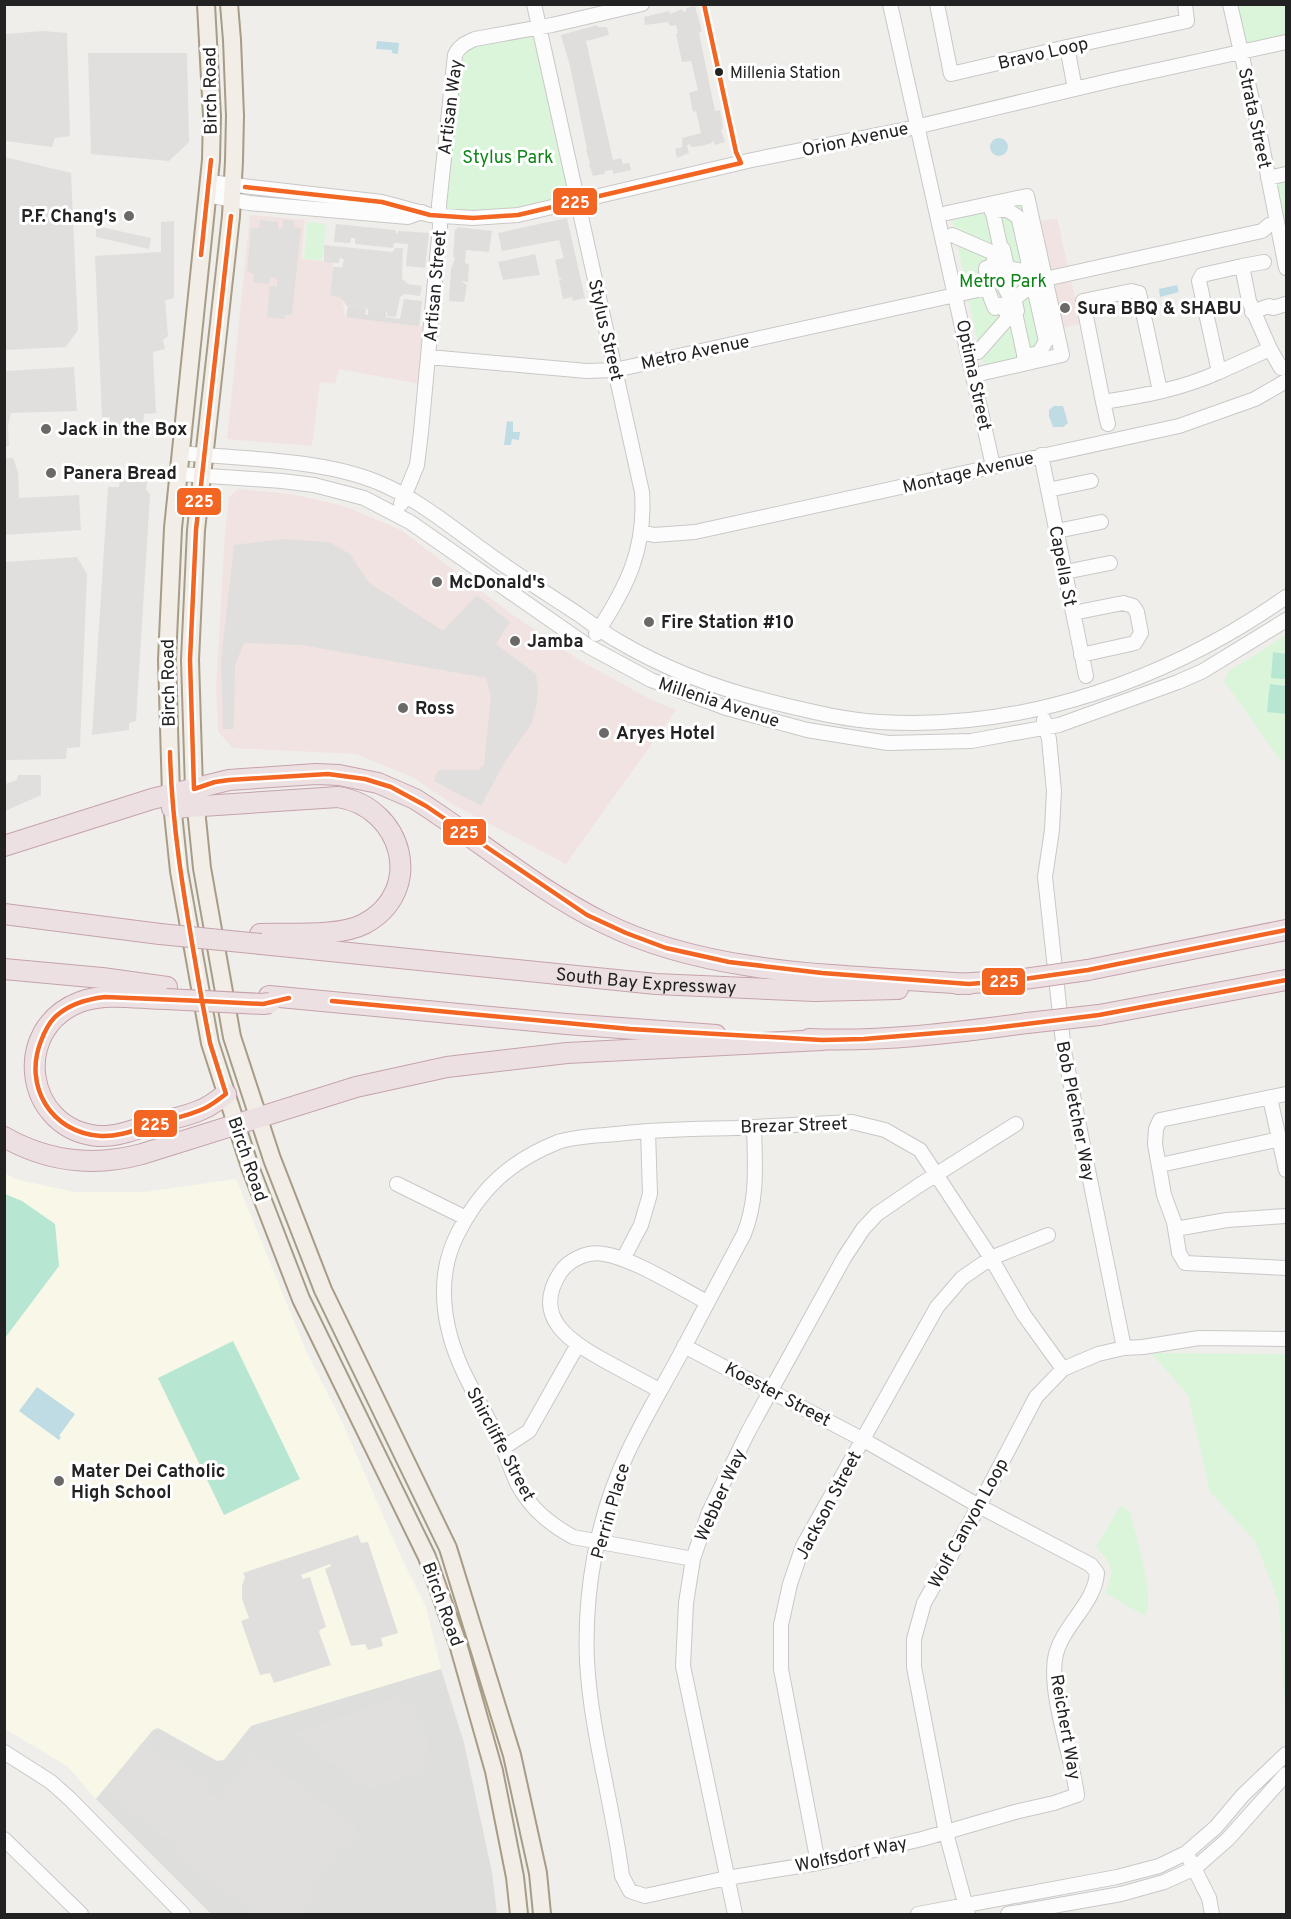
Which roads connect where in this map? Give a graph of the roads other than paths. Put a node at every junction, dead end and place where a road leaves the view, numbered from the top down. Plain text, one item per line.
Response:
1 (206, 4) edge
2 (229, 4) edge
3 (534, 4) edge
4 (642, 4) edge
5 (890, 4) edge
6 (937, 4) edge
7 (1185, 4) edge
8 (1230, 4) edge
9 (540, 28) junction
10 (1287, 42) edge
11 (1067, 47) junction
12 (1241, 53) junction
13 (1075, 89) junction
14 (917, 126) junction
15 (1287, 174) edge
16 (1268, 178) junction
17 (208, 188) junction
18 (232, 193) junction
19 (578, 201) junction
20 (992, 208) junction
21 (441, 215) junction
22 (944, 218) junction
23 (1269, 225) dead end
24 (952, 235) dead end
25 (1001, 255) junction
26 (1264, 262) dead end
27 (1242, 266) junction
28 (1287, 268) edge
29 (1030, 279) junction
30 (987, 288) junction
31 (956, 295) junction
32 (1287, 296) edge
33 (1287, 304) edge
34 (1269, 306) junction
35 (1014, 312) junction
36 (1252, 312) junction
37 (1270, 349) junction
38 (978, 352) dead end
39 (429, 357) junction
40 (1025, 360) junction
41 (615, 369) junction
42 (978, 371) junction
43 (1219, 372) junction
44 (1284, 375) edge
45 (1160, 391) junction
46 (1103, 402) junction
47 (1108, 424) dead end
48 (181, 453) junction
49 (204, 455) junction
50 (1041, 455) junction
51 (993, 466) junction
52 (179, 474) junction
53 (202, 475) junction
54 (1091, 481) dead end
55 (1048, 490) junction
56 (405, 496) junction
57 (397, 514) junction
58 (1101, 522) dead end
59 (1057, 531) junction
60 (642, 532) junction
61 (1110, 563) dead end
62 (1065, 572) junction
63 (1287, 597) edge
64 (1073, 614) junction
65 (1287, 620) edge
66 (600, 628) junction
67 (588, 646) junction
68 (1193, 654) junction
69 (1082, 655) junction
70 (1203, 671) junction
71 (1086, 676) dead end
72 (1041, 709) junction
73 (832, 716) junction
74 (1047, 729) junction
75 (829, 734) junction
76 (195, 797) junction
77 (172, 801) junction
78 (4, 846) edge
79 (4, 914) edge
80 (1287, 930) edge
81 (259, 939) junction
82 (4, 969) edge
83 (1287, 980) edge
84 (969, 984) junction
85 (166, 993) junction
86 (822, 1040) junction
87 (226, 1094) junction
88 (1287, 1094) edge
89 (1270, 1098) junction
90 (258, 1118) junction
91 (1016, 1124) dead end
92 (236, 1125) junction
93 (754, 1127) junction
94 (648, 1131) junction
95 (4, 1137) edge
96 (1280, 1139) junction
97 (1160, 1165) junction
98 (1287, 1170) edge
99 (936, 1173) junction
100 (397, 1184) dead end
101 (1287, 1216) edge
102 (466, 1218) junction
103 (1175, 1229) junction
104 (1048, 1235) dead end
105 (991, 1258) junction
106 (623, 1259) junction
107 (1287, 1268) edge
108 (707, 1302) junction
109 (1287, 1339) edge
110 (577, 1346) junction
111 (684, 1346) junction
112 (1124, 1348) junction
113 (1063, 1369) junction
114 (659, 1390) junction
115 (772, 1391) junction
116 (862, 1439) junction
117 (503, 1448) junction
118 (979, 1506) junction
119 (598, 1542) junction
120 (693, 1559) junction
121 (1091, 1565) joint
122 (4, 1752) edge
123 (1287, 1754) edge
124 (1287, 1774) edge
125 (1077, 1795) joint
126 (946, 1833) junction
127 (4, 1839) edge
128 (1186, 1853) junction
129 (818, 1863) junction
130 (1195, 1868) junction
131 (727, 1878) junction
132 (626, 1885) joint
133 (967, 1909) edge
134 (72, 1911) edge
135 (183, 1914) edge
136 (519, 1914) edge
137 (542, 1914) edge
138 (735, 1914) edge
139 (918, 1914) edge
140 (1008, 1914) edge
141 (1212, 1914) edge

1 - 17 main road, Birch Road
2 - 18 main road, Birch Road
3 - 9 street, Stylus Street
4 - 9 street
5 - 14 street, Optima Street
6 - 11 street, Bravo Loop
7 - 11 street, Bravo Loop
8 - 12 street, Strata Street
9 - 19 street, Stylus Street
9 - 21 street, Artisan Way
10 - 12 street, Orion Avenue
11 - 13 street
12 - 13 street, Orion Avenue
12 - 16 street, Strata Street
13 - 14 street, Orion Avenue
14 - 19 street, Orion Avenue
14 - 22 street, Optima Street
15 - 16 street
16 - 28 street, Strata Street
17 - 18 street, Orion Avenue
17 - 48 main road, Birch Road
18 - 21 street, Orion Avenue
18 - 49 main road, Birch Road
19 - 21 street, Orion Avenue
19 - 41 street, Stylus Street
20 - 22 street
20 - 25 street
20 - 29 street
20 - 29 street
21 - 39 street, Artisan Street
22 - 31 street, Optima Street
23 - 29 street
24 - 25 street
25 - 29 street
25 - 30 street
25 - 35 street
26 - 27 street
27 - 36 street
27 - 43 street
29 - 35 street
29 - 40 street
29 - 40 street
30 - 31 street, Metro Avenue
30 - 35 street
31 - 41 street, Metro Avenue
31 - 42 street, Optima Street
32 - 34 street
33 - 34 street
34 - 36 street
35 - 38 street
35 - 40 street
36 - 37 street
37 - 43 street
37 - 44 street
39 - 41 street, Metro Avenue
39 - 56 street
40 - 42 street
41 - 60 street, Stylus Street
42 - 51 street, Optima Street
43 - 45 street
44 - 50 street, Montage Avenue
45 - 46 street
45 - 46 street
46 - 47 street
48 - 49 street, Millenia Avenue
48 - 52 main road, Birch Road
49 - 53 main road, Birch Road
49 - 56 street, Millenia Avenue
50 - 51 street, Montage Avenue
50 - 55 street, Capella St
51 - 60 street, Montage Avenue
52 - 53 street, Millenia Avenue
52 - 77 main road, Birch Road
53 - 57 street, Millenia Avenue
53 - 76 main road, Birch Road
54 - 55 street
55 - 59 street, Capella St
56 - 57 street
56 - 66 street, Millenia Avenue
57 - 67 street, Millenia Avenue
58 - 59 street
59 - 62 street, Capella St
60 - 66 street, Stylus Street
61 - 62 street
62 - 64 street, Capella St
63 - 68 street, Millenia Avenue
64 - 69 street, Capella St
64 - 69 street
65 - 70 street, Millenia Avenue
66 - 67 street, Stylus Street
66 - 73 street, Millenia Avenue
67 - 75 street, Millenia Avenue
68 - 70 street
68 - 72 street, Millenia Avenue
69 - 71 street, Capella St
70 - 74 street, Millenia Avenue
72 - 73 street, Millenia Avenue
72 - 74 street, Bob Pletcher Way
73 - 75 street
74 - 75 street, Millenia Avenue
74 - 112 street, Bob Pletcher Way
76 - 77 highway
76 - 81 highway
76 - 84 highway
76 - 90 main road, Birch Road
77 - 78 highway
77 - 87 main road, Birch Road
79 - 81 highway, South Bay Expressway, bridge
80 - 84 highway, South Bay Expressway, bridge
81 - 84 highway, South Bay Expressway
82 - 85 highway
83 - 86 highway, bridge
85 - 86 highway, bridge
85 - 87 highway
86 - 90 highway
87 - 92 main road, Birch Road
88 - 89 street
89 - 96 street
89 - 97 street
90 - 92 highway
90 - 137 main road, Birch Road
91 - 99 street, Webber Way
92 - 95 highway
92 - 136 main road, Birch Road
93 - 94 street, Brezar Street
93 - 99 street, Brezar Street
93 - 108 street, Perrin Place
94 - 102 street, Brezar Street
94 - 106 street
96 - 97 street
96 - 98 street
97 - 103 street
99 - 105 street, Brezar Street
99 - 115 street, Webber Way
100 - 102 street
101 - 103 street
102 - 117 street, Shircliffe Street
103 - 107 street
104 - 105 street, Jackson Street
105 - 113 street, Brezar Street
105 - 116 street, Jackson Street
106 - 108 street
106 - 110 street
108 - 111 street, Perrin Place
109 - 112 street, Wolf Canyon Loop
110 - 114 street
110 - 117 street
111 - 114 street, Perrin Place
111 - 115 street, Koester Street
112 - 113 street, Wolf Canyon Loop
113 - 118 street, Wolf Canyon Loop
114 - 119 street, Perrin Place
115 - 116 street, Koester Street
115 - 120 street, Webber Way
116 - 118 street, Koester Street
116 - 129 street, Jackson Street
117 - 119 street, Shircliffe Street
118 - 121 street, Koester Street
118 - 126 street, Wolf Canyon Loop
119 - 120 street, Shircliffe Street
119 - 132 street, Perrin Place
120 - 131 street, Webber Way
121 - 125 street, Reichert Way
122 - 135 street
123 - 128 street
124 - 130 street
125 - 126 street, Wolfsdorf Way
126 - 129 street, Wolfsdorf Way
126 - 133 street, Wolf Canyon Loop
127 - 134 street
128 - 130 street
128 - 133 street
129 - 131 street, Wolfsdorf Way
130 - 140 street
130 - 141 street
131 - 132 street, Wolfsdorf Way
131 - 138 street, Webber Way
133 - 139 street

